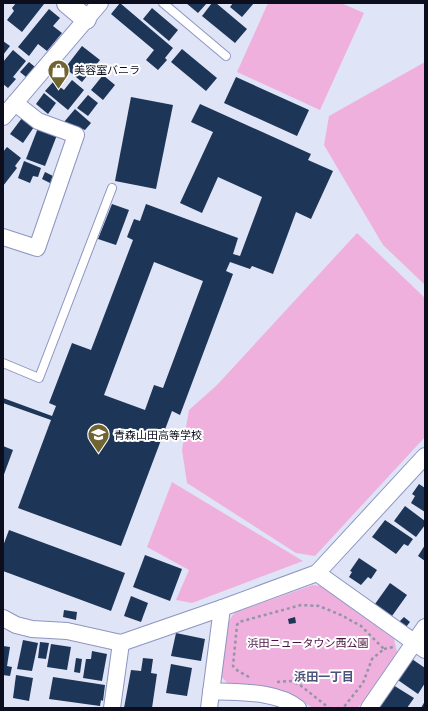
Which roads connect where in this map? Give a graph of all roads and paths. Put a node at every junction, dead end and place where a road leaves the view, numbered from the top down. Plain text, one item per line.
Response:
1 (67, 3) edge
2 (100, 3) edge
3 (163, 3) edge
4 (86, 19) junction
5 (226, 56) dead end
6 (15, 102) junction
7 (3, 117) edge
8 (112, 188) dead end
9 (3, 237) edge
10 (3, 363) edge
11 (425, 456) edge
12 (317, 573) junction
13 (222, 608) junction
14 (3, 618) edge
15 (425, 627) edge
16 (121, 643) junction
17 (420, 646) edge
18 (253, 678) dead end
19 (275, 682) dead end
20 (211, 692) junction
21 (112, 708) edge
22 (209, 708) edge
23 (298, 708) edge
24 (328, 708) edge
25 (343, 708) edge
26 (369, 708) edge

1 - 4 street
2 - 4 street
3 - 5 lane
4 - 6 street
6 - 7 street
6 - 9 street
8 - 10 lane
11 - 12 street
12 - 13 street
12 - 17 street
13 - 16 street
13 - 20 street
14 - 16 street
15 - 17 street
16 - 21 street
17 - 26 street
18 - 25 path
19 - 24 path
20 - 22 street
20 - 23 street

